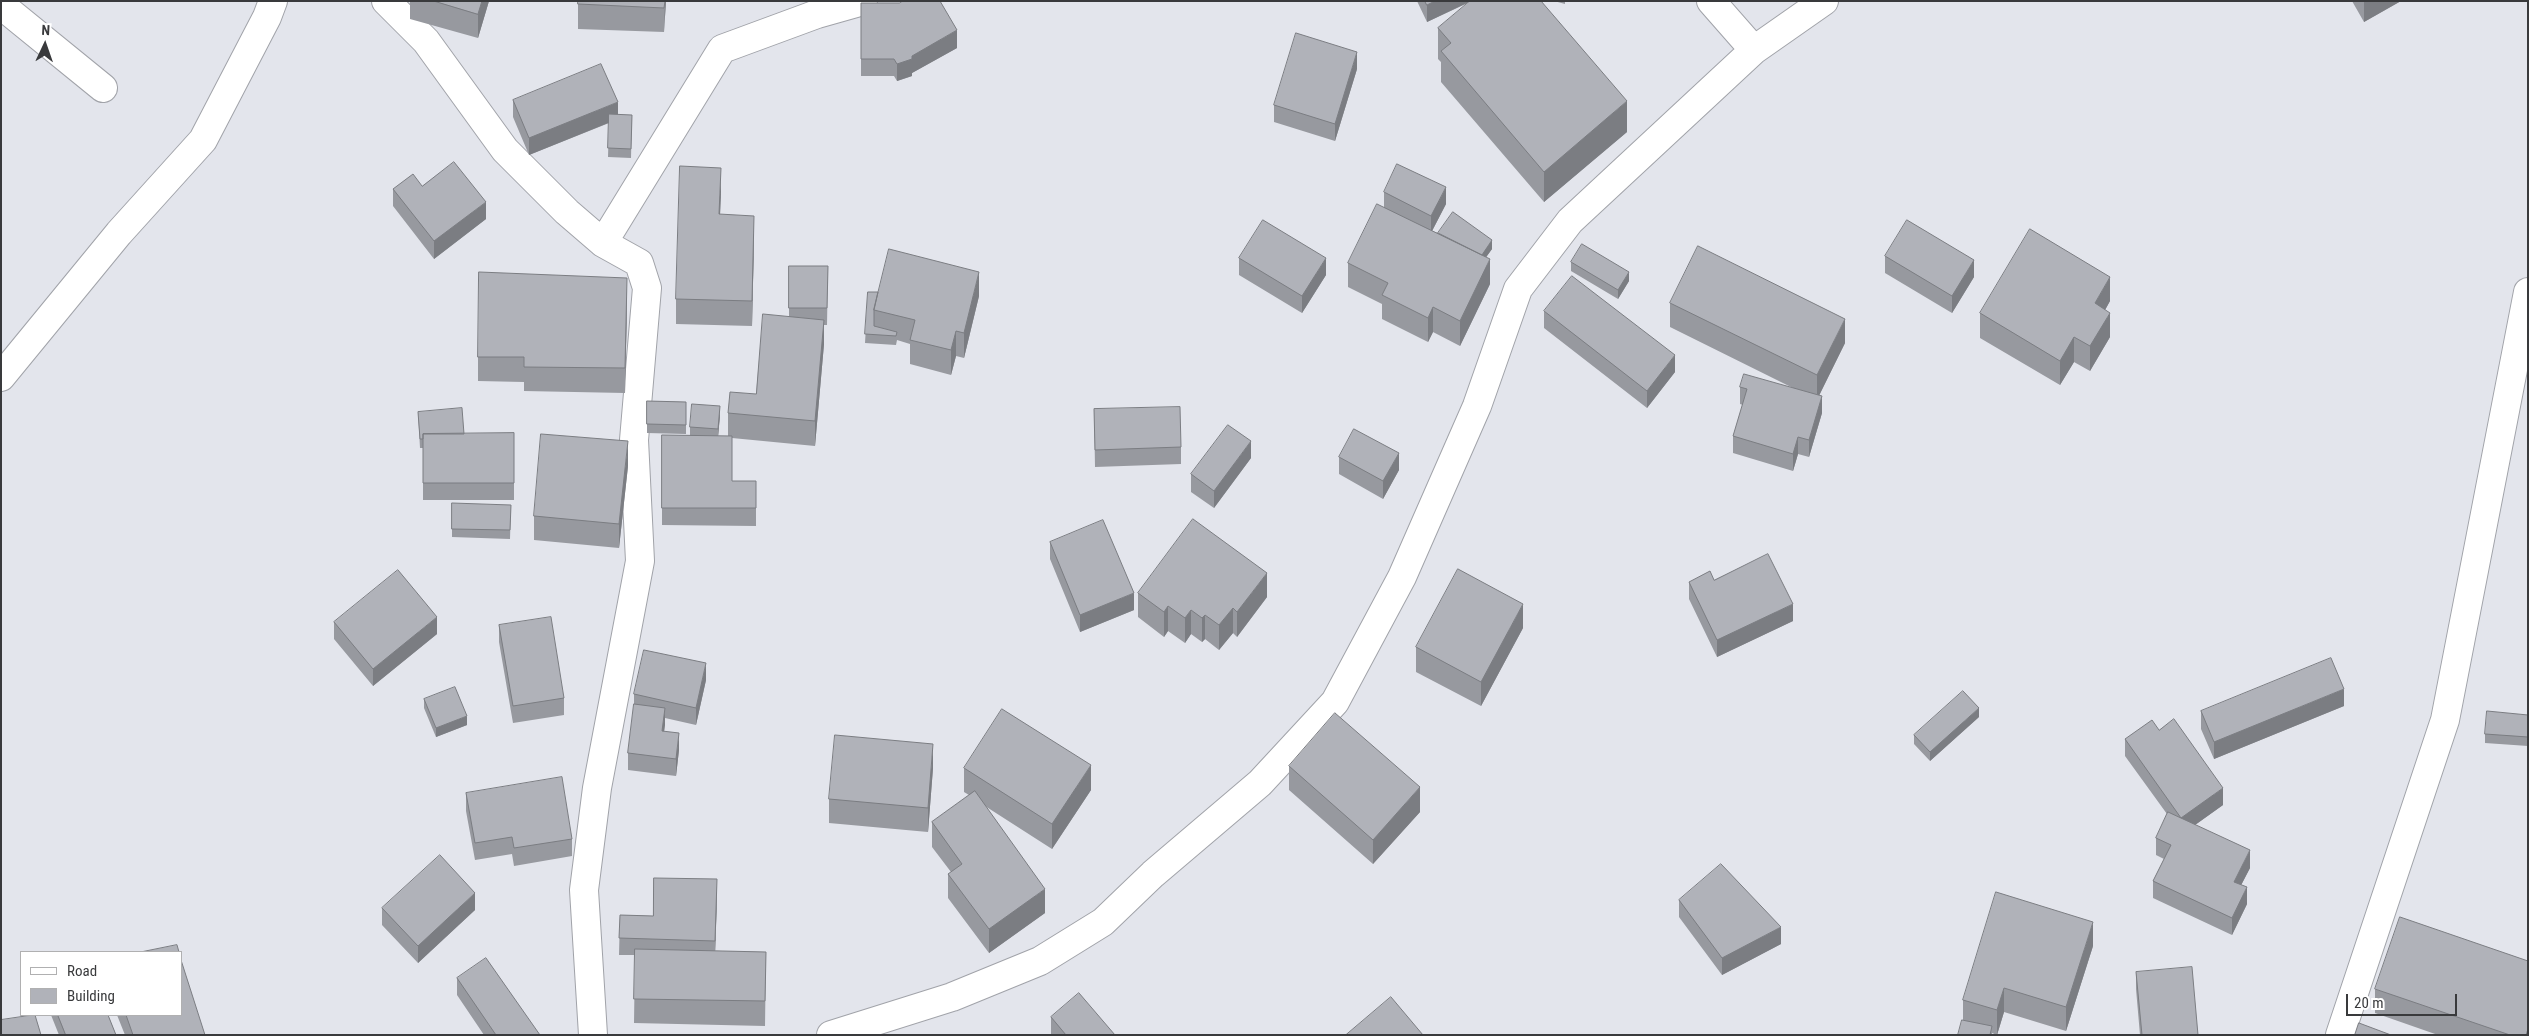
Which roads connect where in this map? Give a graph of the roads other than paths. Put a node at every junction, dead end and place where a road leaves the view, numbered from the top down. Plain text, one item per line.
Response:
1 (273, 1) edge
2 (386, 1) edge
3 (863, 1) edge
4 (1711, 1) edge
5 (1824, 1) edge
6 (1, 5) edge
7 (1754, 50) junction
8 (103, 88) dead end
9 (603, 243) junction
10 (2528, 292) edge
11 (1, 377) edge
12 (593, 1035) edge
13 (831, 1035) edge
14 (2340, 1035) edge

1 - 11 street
2 - 9 street
3 - 9 street
4 - 7 street
5 - 7 street
6 - 8 street
7 - 13 street
9 - 12 street
10 - 14 street

